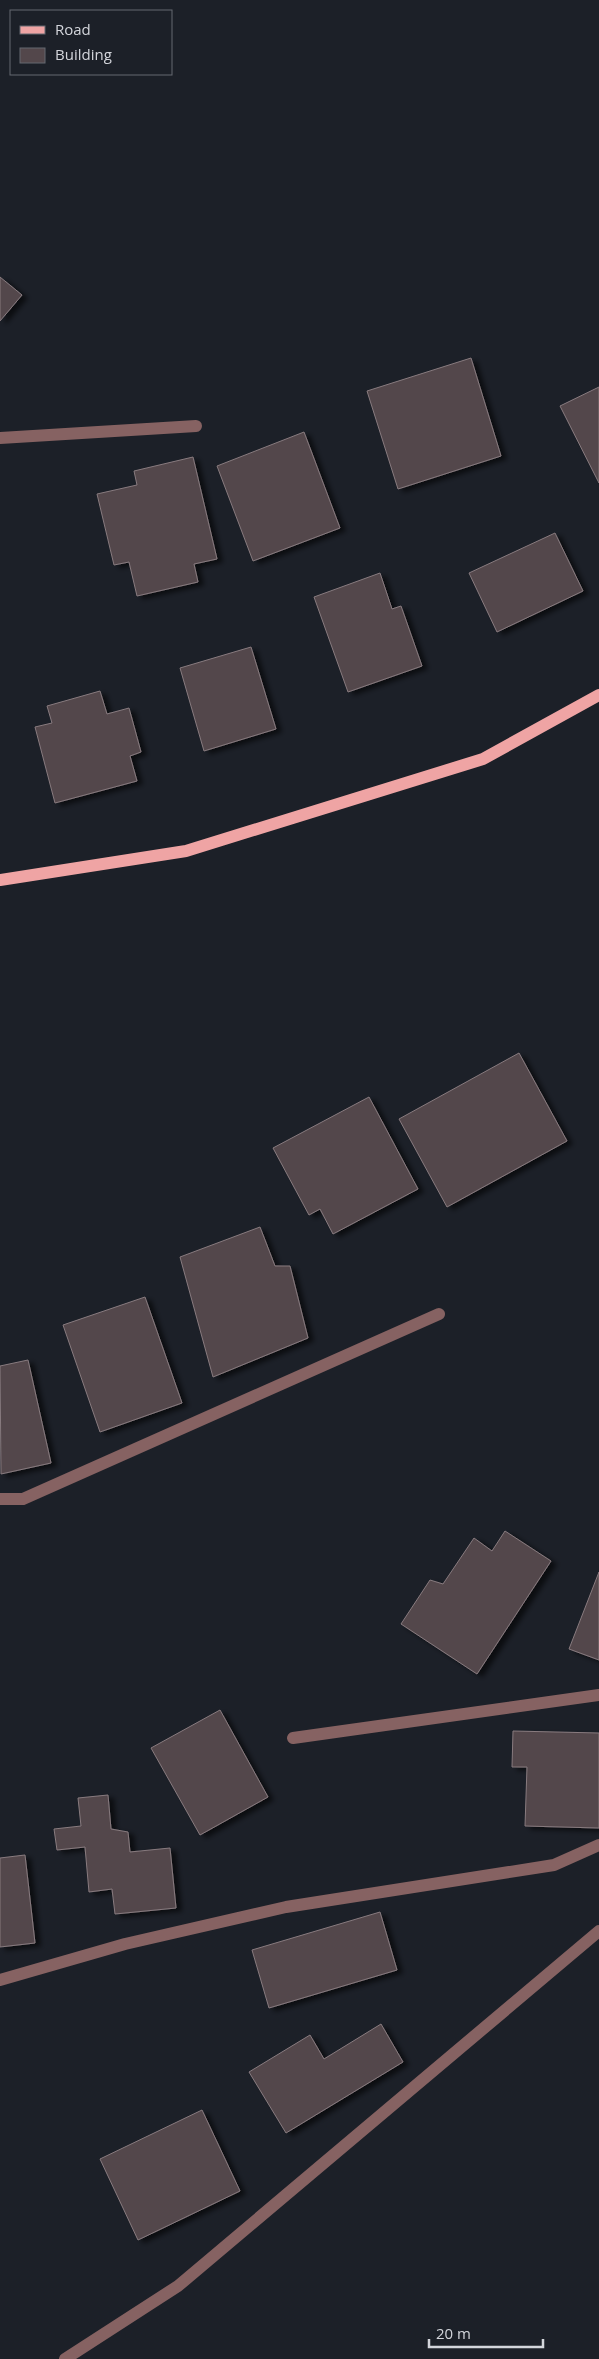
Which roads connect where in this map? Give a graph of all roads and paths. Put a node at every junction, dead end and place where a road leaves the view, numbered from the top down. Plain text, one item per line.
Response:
1 (196, 426) dead end
2 (0, 438) edge
3 (599, 696) edge
4 (0, 880) edge
5 (439, 1314) dead end
6 (0, 1499) edge
7 (599, 1695) edge
8 (293, 1738) dead end
9 (599, 1845) edge
10 (599, 1931) edge
11 (0, 1980) edge
12 (65, 2359) edge

1 - 2 street
3 - 4 main road
5 - 6 street
7 - 8 street
9 - 11 street
10 - 12 street

